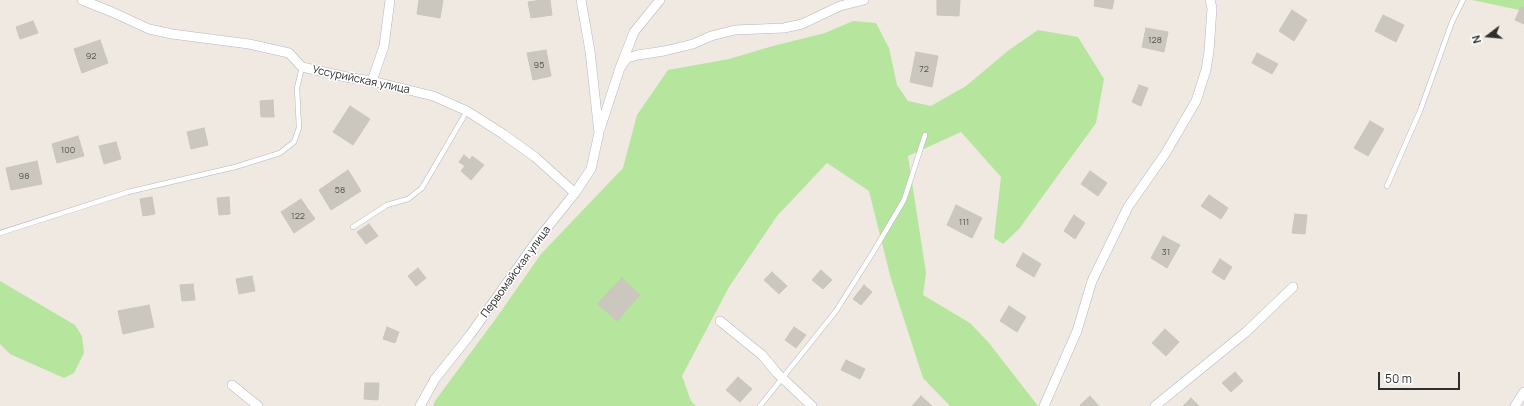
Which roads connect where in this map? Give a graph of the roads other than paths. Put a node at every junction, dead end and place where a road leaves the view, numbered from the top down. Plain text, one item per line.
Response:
1 (82, 0) edge
2 (390, 0) edge
3 (581, 0) edge
4 (660, 0) edge
5 (864, 0) edge
6 (1210, 0) edge
7 (1462, 0) edge
8 (302, 67) junction
9 (620, 68) junction
10 (372, 80) junction
11 (467, 111) junction
12 (599, 133) junction
13 (925, 135) dead end
14 (1387, 186) dead end
15 (575, 193) junction
16 (353, 226) dead end
17 (0, 232) edge
18 (1293, 287) dead end
19 (720, 321) dead end
20 (782, 378) junction
21 (232, 385) dead end
22 (1524, 392) edge
23 (258, 406) edge
24 (420, 406) edge
25 (760, 406) edge
26 (812, 406) edge
27 (1044, 406) edge
28 (1154, 406) edge
29 (1515, 406) edge

1 - 8 street, Уссурийская улица
2 - 10 street
3 - 12 street, Первомайская улица
4 - 9 street, Первомайская улица
5 - 9 street
6 - 27 street
7 - 14 lane
8 - 10 street, Уссурийская улица
8 - 17 lane
9 - 12 street, Первомайская улица
10 - 11 street, Уссурийская улица
11 - 15 street, Уссурийская улица
11 - 16 lane
12 - 15 street, Первомайская улица
13 - 20 lane
15 - 24 street, Первомайская улица
18 - 28 street
19 - 20 street
20 - 25 lane
20 - 26 street
21 - 23 street
22 - 29 street

